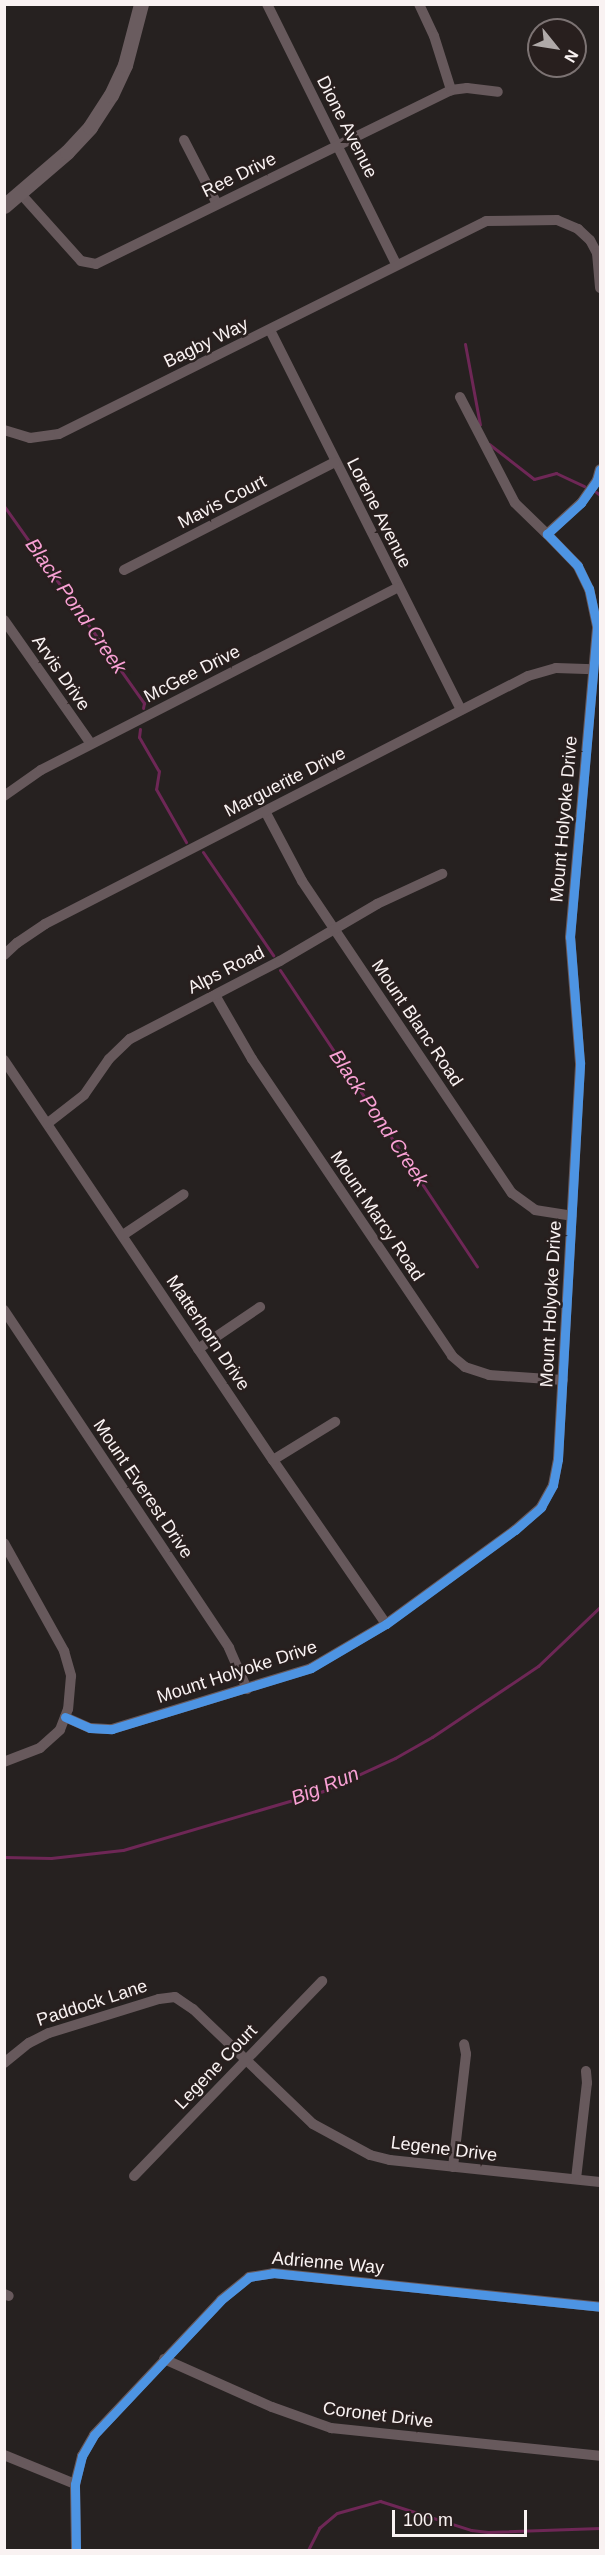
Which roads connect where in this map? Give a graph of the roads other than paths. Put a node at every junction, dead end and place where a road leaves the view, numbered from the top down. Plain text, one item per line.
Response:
1 (141, 4) edge
2 (267, 4) edge
3 (419, 4) edge
4 (451, 90) junction
5 (498, 92) dead end
6 (184, 140) dead end
7 (338, 146) junction
8 (20, 193) junction
9 (217, 204) junction
10 (4, 206) edge
11 (396, 264) junction
12 (600, 288) edge
13 (270, 330) junction
14 (460, 397) dead end
15 (4, 430) edge
16 (335, 462) junction
17 (600, 469) edge
18 (547, 534) junction
19 (123, 570) dead end
20 (398, 587) junction
21 (4, 620) edge
22 (593, 669) junction
23 (461, 710) junction
24 (91, 744) junction
25 (4, 796) edge
26 (265, 811) junction
27 (442, 874) dead end
28 (334, 929) junction
29 (4, 956) edge
30 (215, 995) junction
31 (4, 1060) edge
32 (48, 1123) junction
33 (184, 1194) dead end
34 (572, 1216) junction
35 (123, 1236) junction
36 (260, 1307) dead end
37 (4, 1310) edge
38 (198, 1349) junction
39 (563, 1380) junction
40 (335, 1422) dead end
41 (273, 1460) junction
42 (4, 1543) edge
43 (386, 1624) junction
44 (248, 1689) junction
45 (65, 1717) junction
46 (4, 1762) edge
47 (322, 1981) dead end
48 (464, 2044) dead end
49 (246, 2060) junction
50 (4, 2063) edge
51 (586, 2071) dead end
52 (453, 2167) junction
53 (134, 2176) dead end
54 (576, 2179) junction
55 (600, 2182) edge
56 (600, 2307) edge
57 (164, 2359) junction
58 (4, 2455) edge
59 (600, 2456) edge
60 (75, 2484) junction
61 (76, 2550) edge

1 - 8 street
2 - 7 street, Dione Avenue
3 - 4 street
4 - 5 street, Ree Drive
4 - 7 street, Ree Drive
6 - 9 street
7 - 9 street, Ree Drive
7 - 11 street, Dione Avenue
8 - 9 street, Ree Drive
8 - 10 street
11 - 12 street, Bagby Way
11 - 13 street, Bagby Way
13 - 15 street, Bagby Way
13 - 16 street, Lorene Avenue
14 - 18 street, Mount Holyoke Drive
16 - 19 street, Mavis Court
16 - 20 street, Lorene Avenue
17 - 18 street
18 - 22 street, Mount Holyoke Drive
20 - 23 street, Lorene Avenue
20 - 24 street, McGee Drive
21 - 24 street, Arvis Drive
22 - 23 street, Marguerite Drive
22 - 34 street, Mount Holyoke Drive
23 - 26 street, Marguerite Drive
24 - 25 street, McGee Drive
26 - 28 street, Mount Blanc Road
26 - 29 street, Marguerite Drive
27 - 28 street, Alps Road
28 - 30 street, Alps Road
28 - 34 street, Mount Blanc Road
30 - 32 street, Alps Road
30 - 39 street, Mount Marcy Road
31 - 32 street, Matterhorn Drive
32 - 35 street, Matterhorn Drive
33 - 35 street
34 - 39 street, Mount Holyoke Drive
35 - 38 street, Matterhorn Drive
36 - 38 street
37 - 44 street, Mount Everest Drive
38 - 41 street, Matterhorn Drive
39 - 43 street, Mount Holyoke Drive
40 - 41 street
41 - 43 street, Matterhorn Drive
42 - 45 street
43 - 44 street, Mount Holyoke Drive
44 - 45 street, Mount Holyoke Drive
45 - 46 street
47 - 49 street, Legene Court
48 - 52 street
49 - 50 street, Paddock Lane
49 - 52 street, Legene Drive
49 - 53 street, Legene Court
51 - 54 street
52 - 54 street, Legene Drive
54 - 55 street, Legene Drive
56 - 57 street, Adrienne Way
57 - 59 street, Coronet Drive
57 - 60 street, Adrienne Way
58 - 60 street
60 - 61 street, Adrienne Way

